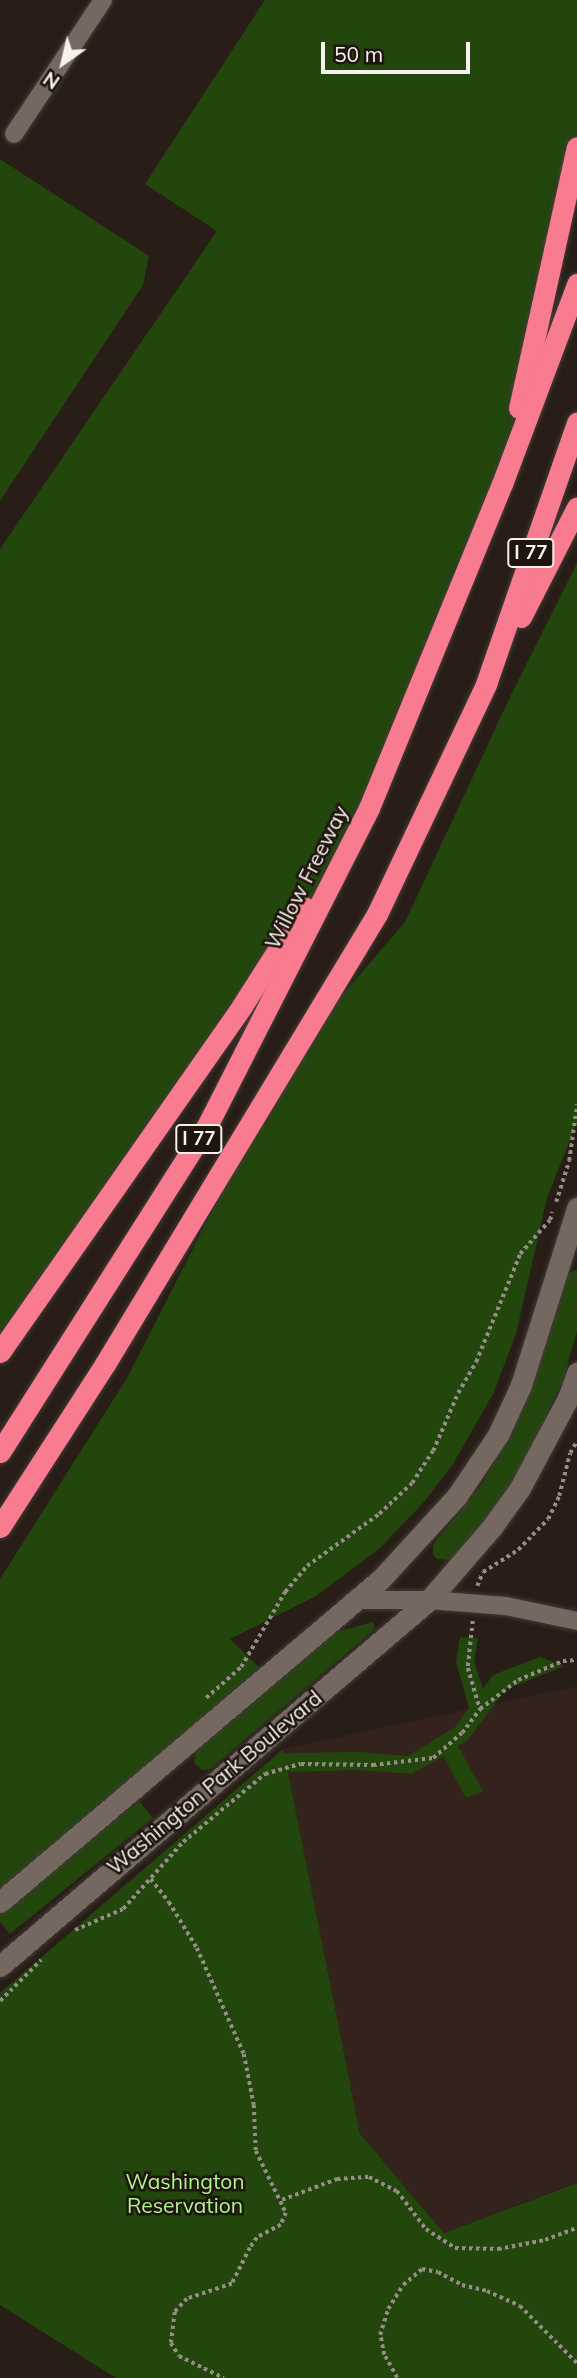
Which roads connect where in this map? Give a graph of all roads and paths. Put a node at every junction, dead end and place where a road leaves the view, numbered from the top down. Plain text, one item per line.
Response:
1 (103, 0) edge
2 (14, 134) dead end
3 (577, 147) edge
4 (577, 284) edge
5 (577, 422) edge
6 (502, 484) junction
7 (577, 507) edge
8 (486, 684) junction
9 (369, 808) junction
10 (577, 1105) edge
11 (577, 1208) edge
12 (573, 1235) edge
13 (0, 1353) edge
14 (577, 1373) edge
15 (577, 1441) edge
16 (0, 1452) edge
17 (0, 1527) edge
18 (476, 1592) dead end
19 (429, 1600) junction
20 (355, 1601) junction
21 (577, 1621) edge
22 (472, 1627) dead end
23 (577, 1660) edge
24 (204, 1700) dead end
25 (480, 1709) junction
26 (150, 1879) junction
27 (0, 1902) edge
28 (72, 1931) dead end
29 (49, 1952) dead end
30 (0, 1966) edge
31 (0, 2001) edge
32 (282, 2200) junction
33 (577, 2228) edge
34 (577, 2363) edge
35 (224, 2378) edge
36 (397, 2378) edge

1 - 2 street
3 - 6 highway
4 - 6 highway, Willow Freeway / I 77
5 - 8 highway, I 77
6 - 9 highway, Willow Freeway / I 77
7 - 8 highway
8 - 17 highway, I 77
9 - 13 highway
9 - 16 highway, Willow Freeway / I 77
10 - 24 path
11 - 12 street
12 - 20 street
14 - 19 street, Washington Park Boulevard
15 - 18 path
19 - 20 street
19 - 21 street
19 - 30 street, Washington Park Boulevard
20 - 27 street
22 - 25 path
23 - 25 path
25 - 26 path
26 - 28 path
26 - 32 path
29 - 31 path
32 - 33 path
32 - 35 path
34 - 36 path

